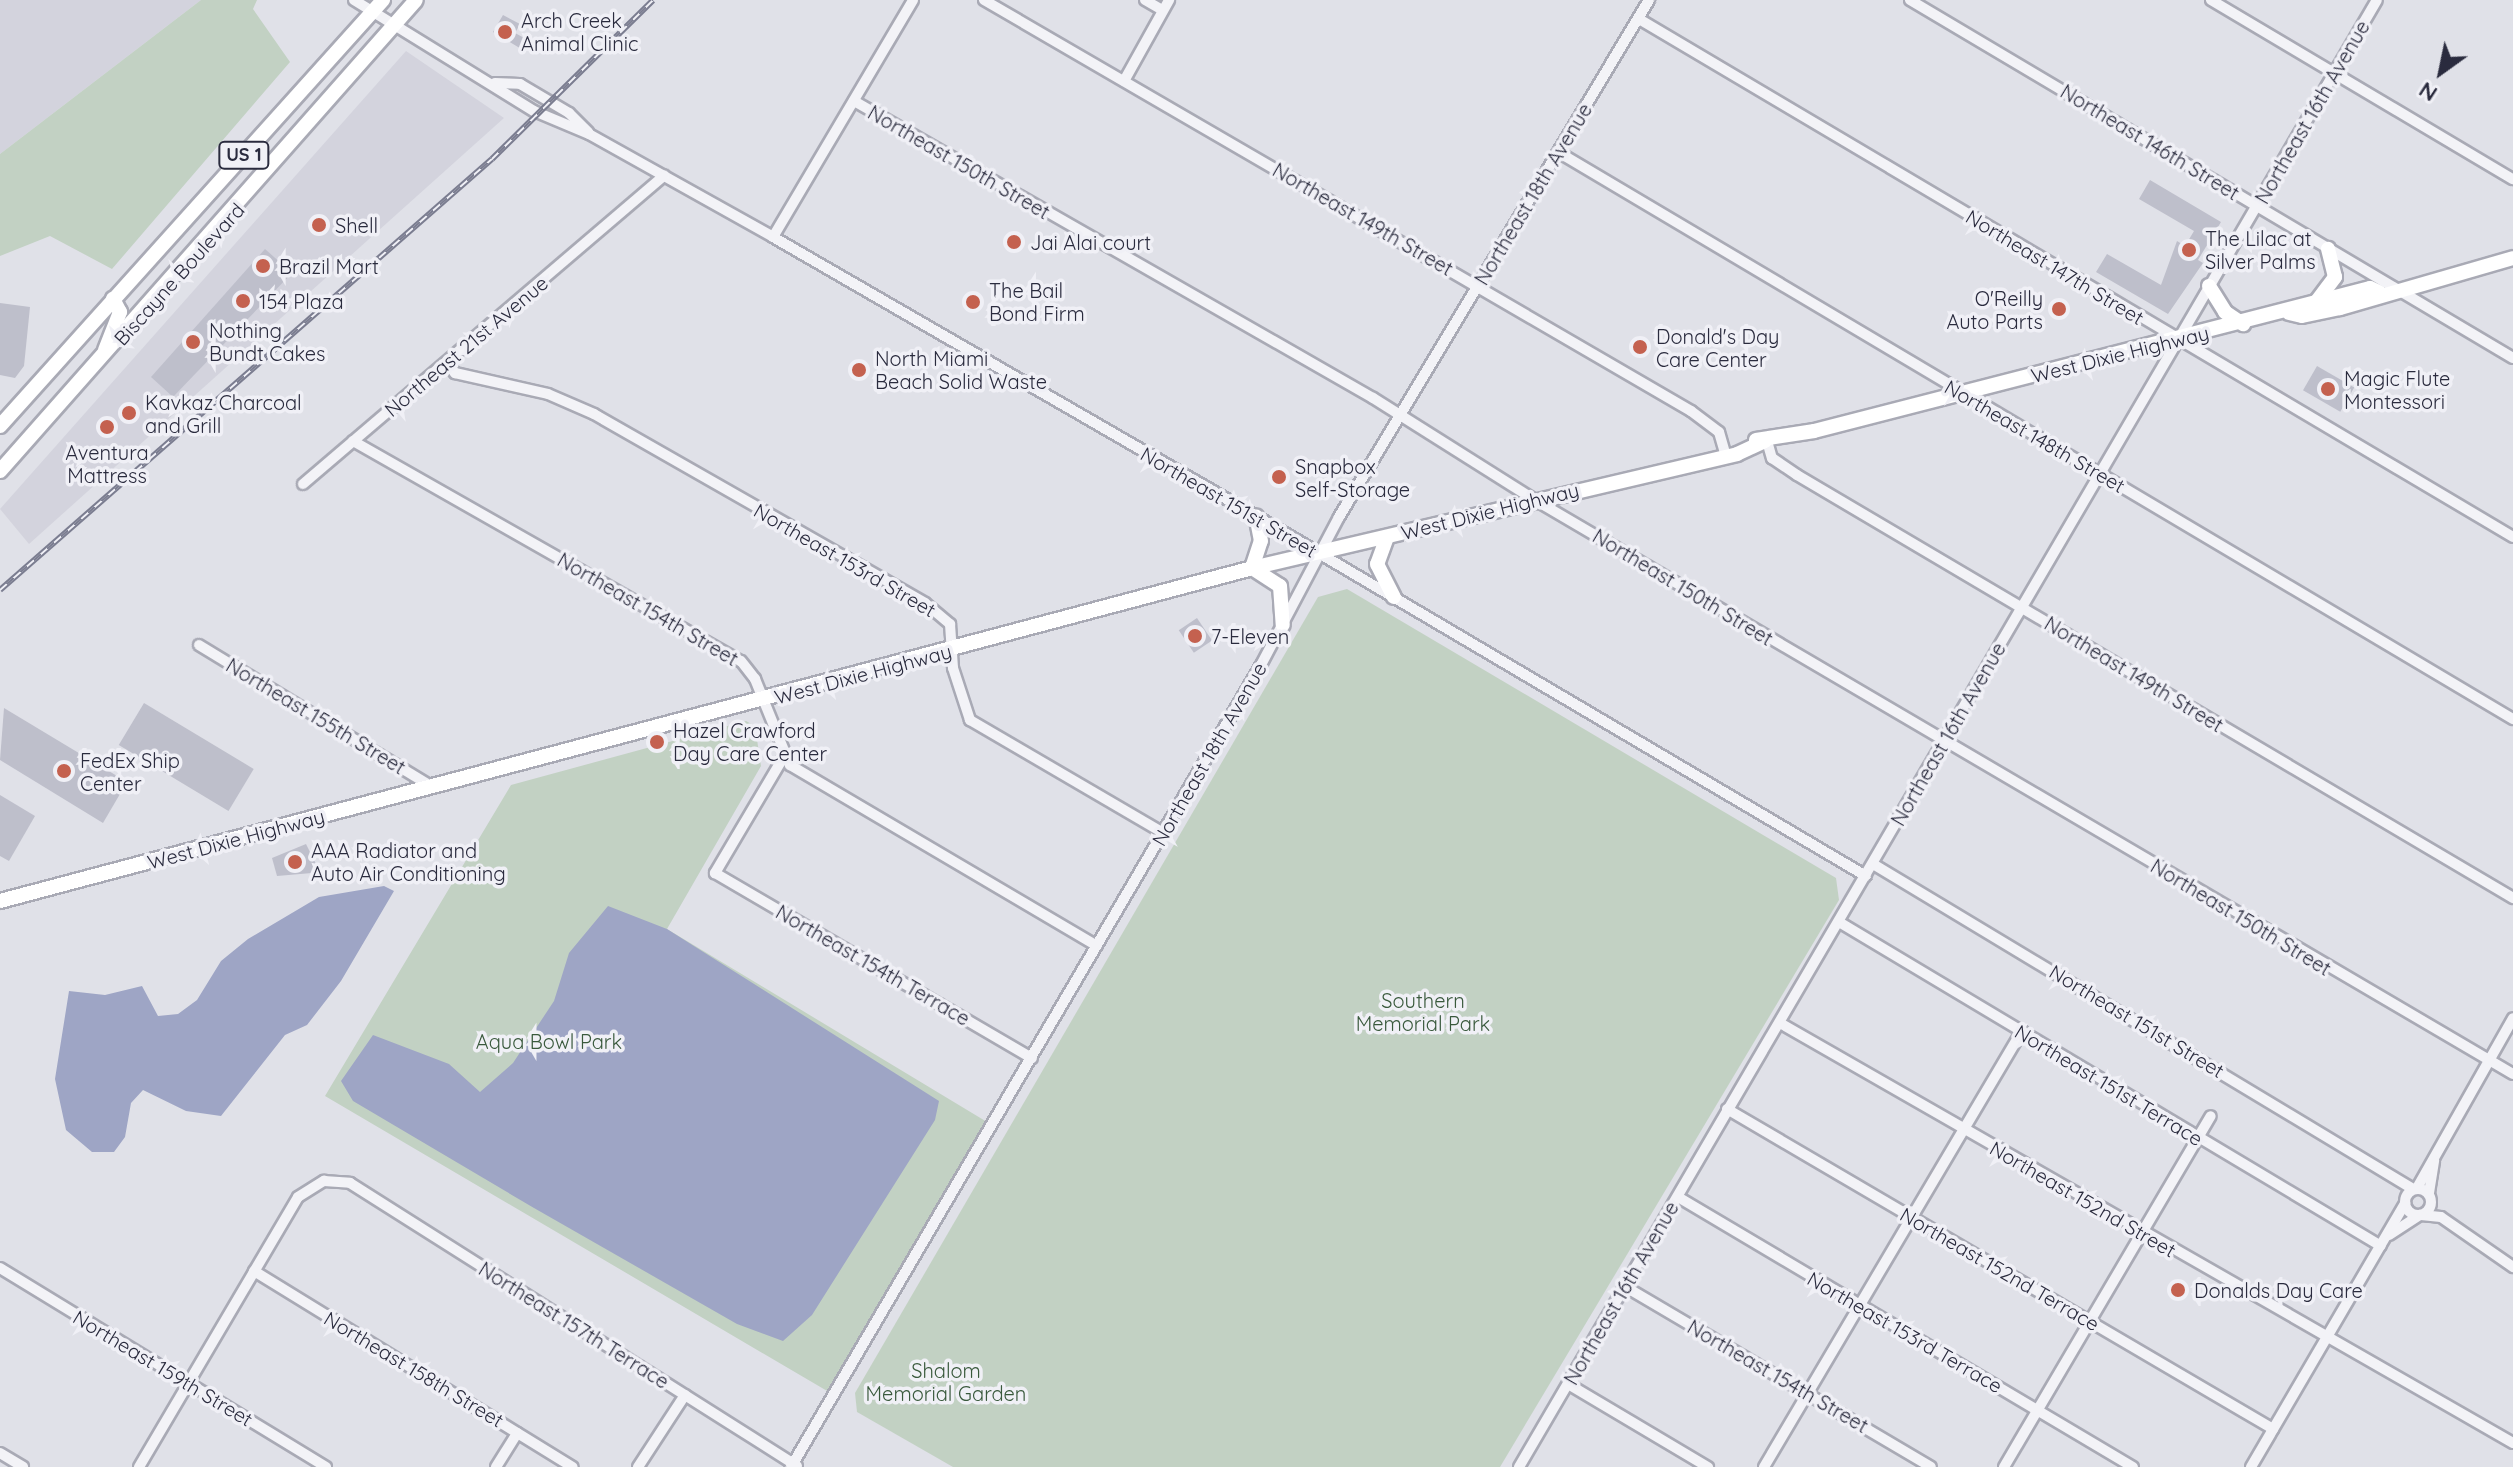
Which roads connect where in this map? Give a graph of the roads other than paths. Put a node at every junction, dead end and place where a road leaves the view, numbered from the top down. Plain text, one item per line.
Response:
1 (354, 0) edge
2 (416, 0) edge
3 (913, 0) edge
4 (984, 0) edge
5 (1145, 0) edge
6 (1169, 0) edge
7 (1649, 0) edge
8 (1910, 0) edge
9 (2211, 0) edge
10 (2377, 0) edge
11 (378, 5) edge
12 (1162, 10) junction
13 (1639, 19) junction
14 (395, 25) junction
15 (2335, 74) junction
16 (1124, 81) junction
17 (495, 83) junction
18 (854, 101) junction
19 (589, 134) junction
20 (1558, 152) junction
21 (664, 176) junction
22 (2513, 179) edge
23 (2258, 206) junction
24 (773, 237) junction
25 (2328, 249) junction
26 (2513, 258) edge
27 (1478, 286) junction
28 (2209, 286) junction
29 (2386, 290) junction
30 (113, 299) junction
31 (2317, 301) junction
32 (2289, 313) junction
33 (2243, 324) junction
34 (2176, 340) junction
35 (2513, 358) edge
36 (99, 363) junction
37 (448, 365) junction
38 (1962, 394) junction
39 (1401, 415) junction
40 (0, 426) edge
41 (353, 441) junction
42 (1766, 441) junction
43 (1726, 453) junction
44 (0, 471) edge
45 (2100, 474) junction
46 (303, 484) dead end
47 (1535, 500) junction
48 (1256, 516) junction
49 (1387, 537) junction
50 (2513, 537) edge
51 (1319, 553) junction
52 (1252, 568) junction
53 (1394, 597) junction
54 (2022, 608) junction
55 (1283, 625) junction
56 (199, 645) dead end
57 (953, 650) junction
58 (763, 700) junction
59 (2513, 719) edge
60 (1943, 741) junction
61 (783, 758) junction
62 (433, 787) junction
63 (1163, 833) junction
64 (1873, 864) junction
65 (1866, 876) junction
66 (2513, 898) edge
67 (0, 901) edge
68 (1839, 922) junction
69 (1097, 946) junction
70 (2513, 1018) edge
71 (1780, 1023) junction
72 (2022, 1031) junction
73 (1032, 1058) junction
74 (2489, 1059) junction
75 (2513, 1074) edge
76 (1727, 1109) junction
77 (2211, 1116) dead end
78 (1963, 1130) junction
79 (2197, 1139) junction
80 (2435, 1155) junction
81 (2398, 1182) junction
82 (2415, 1189) junction
83 (1678, 1197) junction
84 (2431, 1198) junction
85 (2405, 1201) junction
86 (2420, 1215) junction
87 (2441, 1217) junction
88 (1912, 1218) junction
89 (2142, 1232) junction
90 (2389, 1235) junction
91 (2381, 1246) junction
92 (2513, 1267) edge
93 (0, 1268) edge
94 (254, 1271) junction
95 (1624, 1286) junction
96 (1860, 1305) junction
97 (2089, 1321) junction
98 (2326, 1336) junction
99 (188, 1384) junction
100 (1568, 1384) junction
101 (1808, 1394) junction
102 (685, 1395) junction
103 (2038, 1409) junction
104 (2273, 1429) junction
105 (517, 1433) junction
106 (2513, 1443) edge
107 (0, 1453) edge
108 (321, 1466) edge
109 (794, 1466) edge
110 (23, 1467) edge
111 (139, 1467) edge
112 (496, 1467) edge
113 (573, 1467) edge
114 (638, 1467) edge
115 (1519, 1467) edge
116 (1708, 1467) edge
117 (1764, 1467) edge
118 (1931, 1467) edge
119 (2004, 1467) edge
120 (2133, 1467) edge
121 (2251, 1467) edge

1 - 11 street, Northeast 151st Street
2 - 14 main road, Biscayne Boulevard / US 1
3 - 18 street
4 - 16 street, Northeast 149th Street
5 - 12 street
6 - 12 street
7 - 13 street, Northeast 18th Avenue
8 - 23 street, Northeast 146th Street
9 - 15 street
10 - 15 street, Northeast 16th Avenue
11 - 14 street, Northeast 151st Street
11 - 30 main road, Biscayne Boulevard / US 1
12 - 16 street
13 - 20 street, Northeast 18th Avenue
13 - 34 street, Northeast 147th Street
14 - 17 street, Northeast 151st Street
14 - 36 main road, Biscayne Boulevard / US 1
15 - 22 street
15 - 23 street, Northeast 16th Avenue
16 - 27 street, Northeast 149th Street
17 - 19 street, Northeast 151st Street
17 - 19 street, Northeast 151st Street
18 - 24 street
18 - 39 street, Northeast 150th Street
19 - 21 street, Northeast 151st Street
20 - 27 street, Northeast 18th Avenue
20 - 38 street, Northeast 148th Street
21 - 24 street, Northeast 151st Street
21 - 37 street, Northeast 21st Avenue
23 - 25 street, Northeast 146th Street
23 - 28 street, Northeast 16th Avenue
24 - 48 street, Northeast 151st Street
25 - 29 street, Northeast 146th Street
25 - 31 main road
26 - 29 main road, West Dixie Highway
27 - 39 street, Northeast 18th Avenue
27 - 43 street, Northeast 149th Street
28 - 33 main road
28 - 34 street, Northeast 16th Avenue
29 - 31 main road, West Dixie Highway
29 - 32 main road, West Dixie Highway
29 - 35 street, Northeast 146th Street
30 - 36 main road
30 - 40 main road, Biscayne Boulevard / US 1
31 - 32 main road, West Dixie Highway
32 - 33 main road, West Dixie Highway
33 - 34 main road, West Dixie Highway
34 - 38 main road, West Dixie Highway
34 - 45 street, Northeast 16th Avenue
34 - 50 street, Northeast 147th Street
36 - 44 main road, Biscayne Boulevard / US 1
37 - 41 street, Northeast 21st Avenue
37 - 57 street, Northeast 153rd Street
38 - 42 main road, West Dixie Highway
38 - 45 street, Northeast 148th Street
39 - 47 street, Northeast 150th Street
39 - 51 street, Northeast 18th Avenue
41 - 46 street, Northeast 21st Avenue
41 - 58 street, Northeast 154th Street
42 - 43 main road, West Dixie Highway
42 - 54 street, Northeast 149th Street
43 - 47 main road, West Dixie Highway
45 - 54 street, Northeast 16th Avenue
45 - 59 street, Northeast 148th Street
47 - 49 main road, West Dixie Highway
47 - 60 street, Northeast 150th Street
48 - 51 street, Northeast 151st Street
48 - 52 main road
49 - 51 main road, West Dixie Highway
49 - 53 main road
51 - 52 main road, West Dixie Highway
51 - 53 street, Northeast 151st Street
51 - 55 street, Northeast 18th Avenue
52 - 55 main road
52 - 57 main road, West Dixie Highway
53 - 65 street, Northeast 151st Street
54 - 60 street, Northeast 16th Avenue
54 - 66 street, Northeast 149th Street
55 - 63 street, Northeast 18th Avenue
56 - 62 street, Northeast 155th Street
57 - 58 main road, West Dixie Highway
57 - 63 street, Northeast 153rd Street
58 - 61 street, Northeast 154th Street
58 - 62 main road, West Dixie Highway
60 - 64 street, Northeast 16th Avenue
60 - 74 street, Northeast 150th Street
61 - 69 street
61 - 73 street, Northeast 154th Terrace
62 - 67 main road, West Dixie Highway
63 - 69 street, Northeast 18th Avenue
64 - 65 street, Northeast 16th Avenue
64 - 81 street, Northeast 151st Street
65 - 68 street, Northeast 16th Avenue
68 - 71 street, Northeast 16th Avenue
68 - 72 street, Northeast 151st Terrace
69 - 73 street, Northeast 18th Avenue
70 - 74 street
71 - 76 street, Northeast 16th Avenue
71 - 78 street, Northeast 152nd Street
72 - 78 street
72 - 79 street, Northeast 151st Terrace
73 - 109 street, Northeast 18th Avenue
74 - 75 street, Northeast 150th Street
74 - 80 street
76 - 83 street, Northeast 16th Avenue
76 - 88 street, Northeast 152nd Terrace
77 - 79 street
78 - 88 street
78 - 89 street, Northeast 152nd Street
79 - 89 street
79 - 91 street, Northeast 151st Terrace
80 - 82 street
80 - 84 street
81 - 82 street, Northeast 151st Street
81 - 85 street
82 - 84 street, Northeast 151st Street
82 - 85 street
83 - 95 street, Northeast 16th Avenue
83 - 96 street, Northeast 153rd Terrace
84 - 86 street
84 - 87 street
85 - 86 street
85 - 90 street
86 - 87 street
86 - 90 street
87 - 92 street
88 - 96 street
88 - 97 street, Northeast 152nd Terrace
89 - 97 street
89 - 98 street, Northeast 152nd Street
90 - 91 street
91 - 98 street
93 - 99 street, Northeast 159th Street
94 - 99 street
94 - 102 street, Northeast 157th Terrace
94 - 105 street, Northeast 158th Street
95 - 100 street, Northeast 16th Avenue
95 - 101 street, Northeast 154th Street
96 - 101 street
96 - 103 street, Northeast 153rd Terrace
97 - 103 street
97 - 104 street, Northeast 152nd Terrace
98 - 104 street
98 - 106 street, Northeast 152nd Street
99 - 108 street, Northeast 159th Street
99 - 111 street
100 - 115 street, Northeast 16th Avenue
100 - 116 street
101 - 117 street
101 - 118 street, Northeast 154th Street
102 - 109 street, Northeast 157th Terrace
102 - 114 street
103 - 119 street
103 - 120 street, Northeast 153rd Terrace
104 - 121 street
105 - 112 street
105 - 113 street, Northeast 158th Street
107 - 110 street

